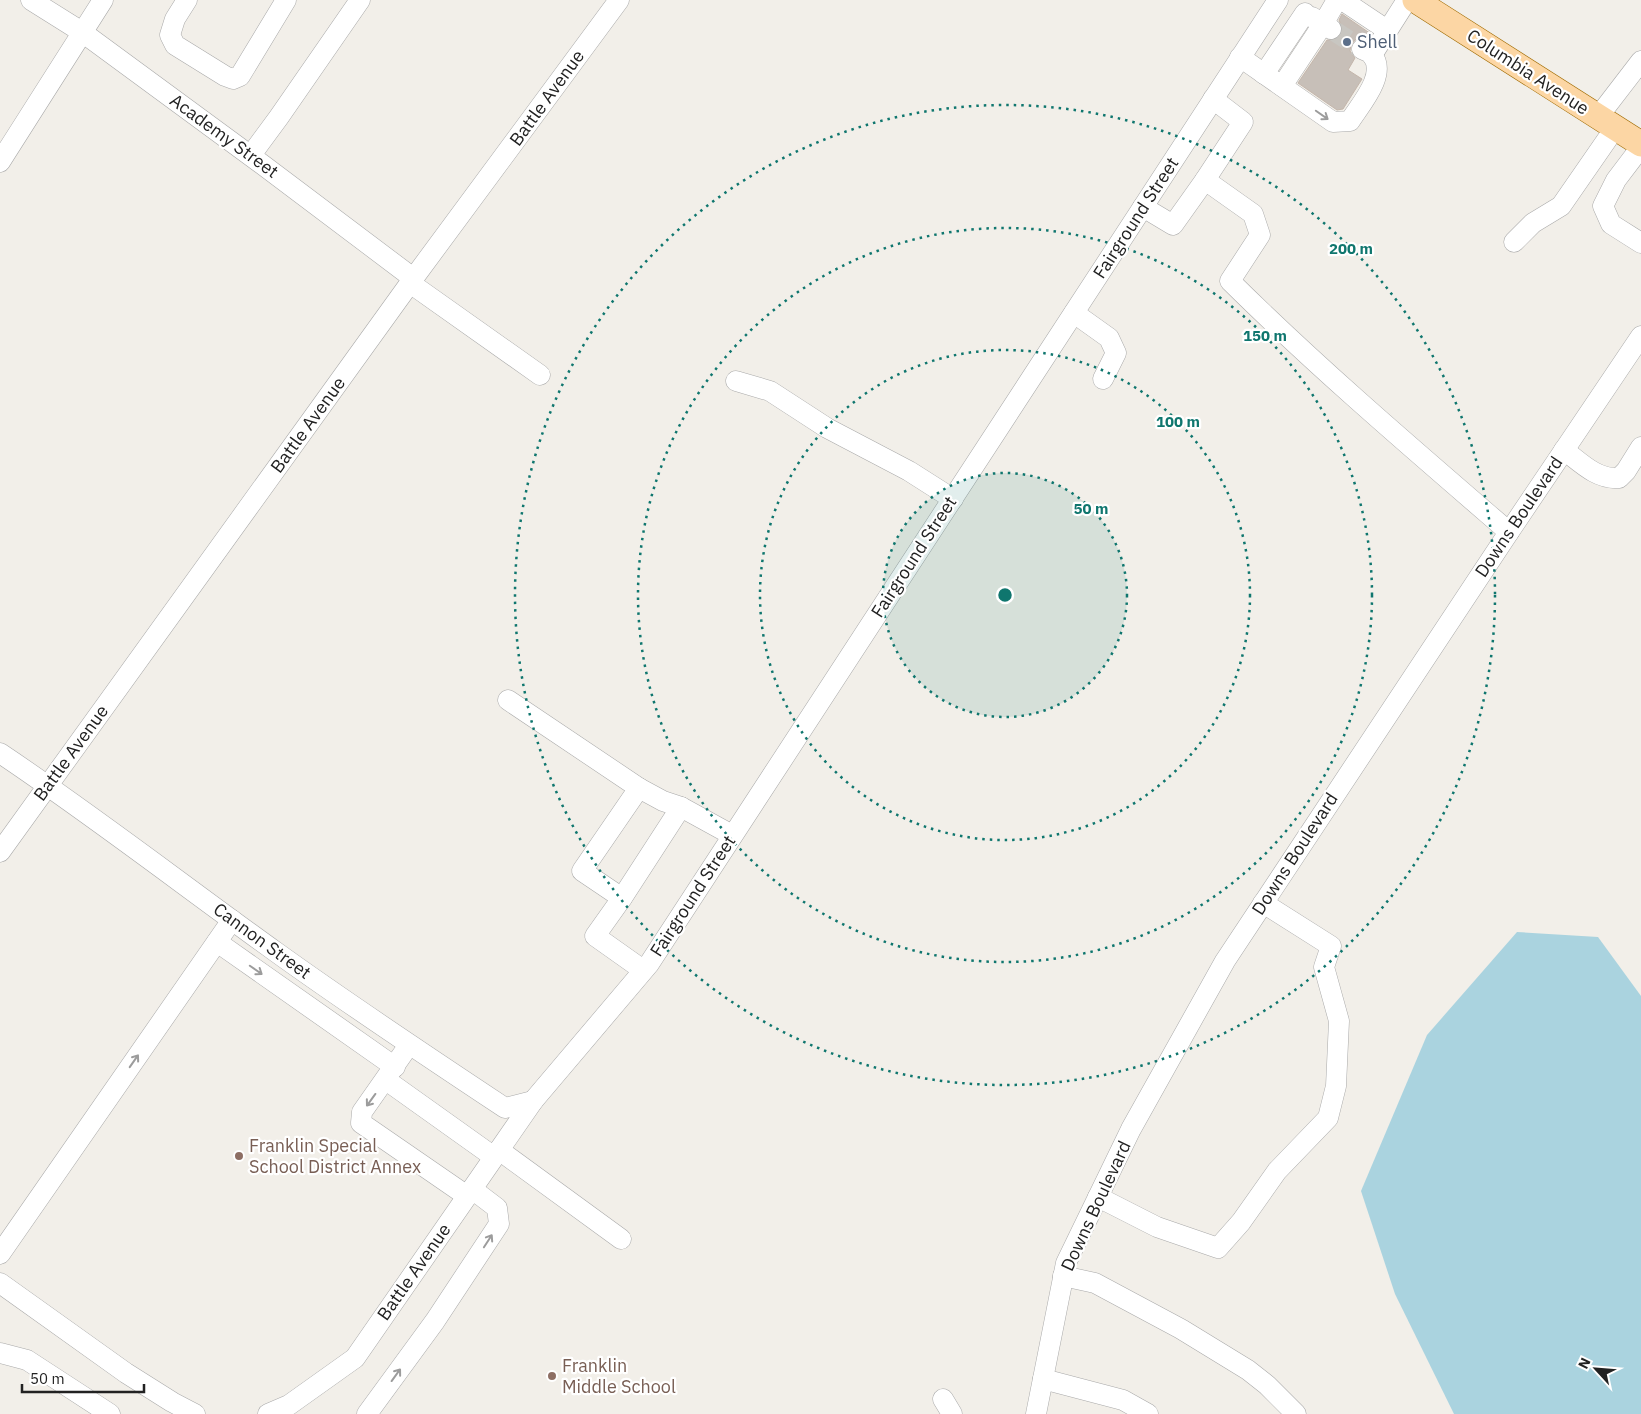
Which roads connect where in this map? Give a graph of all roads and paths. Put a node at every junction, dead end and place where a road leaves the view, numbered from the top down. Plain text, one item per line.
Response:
1 (31, 0) edge
2 (104, 0) edge
3 (187, 0) edge
4 (286, 0) edge
5 (360, 0) edge
6 (619, 0) edge
7 (1278, 0) edge
8 (1284, 0) edge
9 (1337, 0) edge
10 (1342, 0) edge
11 (1417, 1) edge
12 (1305, 13) junction
13 (1327, 26) junction
14 (1387, 30) junction
15 (82, 32) junction
16 (1240, 57) junction
17 (1641, 61) edge
18 (1264, 74) junction
19 (1282, 86) junction
20 (1213, 99) junction
21 (1606, 122) junction
22 (1641, 146) edge
23 (251, 156) junction
24 (0, 162) edge
25 (1205, 180) junction
26 (1143, 207) junction
27 (1514, 242) dead end
28 (1641, 243) edge
29 (412, 280) junction
30 (1074, 312) junction
31 (1640, 341) edge
32 (540, 375) dead end
33 (1103, 379) dead end
34 (736, 381) dead end
35 (1641, 447) edge
36 (1564, 450) junction
37 (953, 499) junction
38 (1509, 532) junction
39 (508, 700) dead end
40 (0, 753) edge
41 (48, 785) junction
42 (639, 788) junction
43 (681, 808) junction
44 (732, 836) junction
45 (0, 852) edge
46 (622, 898) junction
47 (1263, 904) junction
48 (232, 920) junction
49 (217, 942) junction
50 (643, 970) junction
51 (409, 1045) junction
52 (390, 1074) junction
53 (533, 1101) junction
54 (497, 1153) junction
55 (469, 1192) junction
56 (1098, 1197) junction
57 (621, 1239) dead end
58 (0, 1254) edge
59 (1063, 1276) junction
60 (0, 1283) edge
61 (0, 1353) edge
62 (1043, 1378) junction
63 (110, 1414) edge
64 (195, 1414) edge
65 (268, 1414) edge
66 (368, 1414) edge
67 (1036, 1414) edge
68 (1148, 1414) edge
69 (1296, 1414) edge

1 - 15 street, Academy Street
2 - 15 street
3 - 4 street
5 - 23 street
6 - 29 street, Battle Avenue
7 - 16 street, Fairground Street
8 - 12 street
9 - 13 street
10 - 14 street
11 - 14 street
11 - 21 main road, Columbia Avenue
12 - 13 street
12 - 18 street
13 - 19 street
19 -> 14 street
15 - 23 street, Academy Street
15 - 24 street
16 - 18 street
16 - 20 street, Fairground Street
17 - 21 street
18 - 19 street
20 - 25 street
20 - 26 street, Fairground Street
21 - 22 main road, Columbia Avenue
21 - 27 street
22 - 28 street
23 - 29 street, Academy Street
25 - 26 street
25 - 38 street
26 - 30 street, Fairground Street
29 - 32 street, Academy Street
29 - 41 street, Battle Avenue
30 - 33 street
30 - 37 street, Fairground Street
31 - 36 street, Downs Boulevard
34 - 37 street
35 - 36 street
36 - 38 street, Downs Boulevard
37 - 44 street, Fairground Street
38 - 47 street, Downs Boulevard
39 - 42 street
40 - 41 street, Cannon Street
41 - 45 street, Battle Avenue
41 - 48 street, Cannon Street
42 - 43 street
42 - 46 street
43 - 44 street
43 - 46 street
44 - 50 street, Fairground Street
46 - 50 street
47 - 56 street, Downs Boulevard
47 - 56 street
48 - 49 street
48 - 51 street, Cannon Street
49 -> 52 street
58 -> 49 street
50 - 53 street, Fairground Street
51 - 52 street
51 - 53 street, Cannon Street
52 - 54 street
52 -> 55 street
53 - 54 street, Battle Avenue
54 - 55 street, Battle Avenue
54 - 57 street
55 - 65 street, Battle Avenue
66 -> 55 street
56 - 59 street, Downs Boulevard
59 - 62 street, Downs Boulevard
59 - 69 street
60 - 64 street
61 - 63 street
62 - 67 street, Downs Boulevard
62 - 68 street

